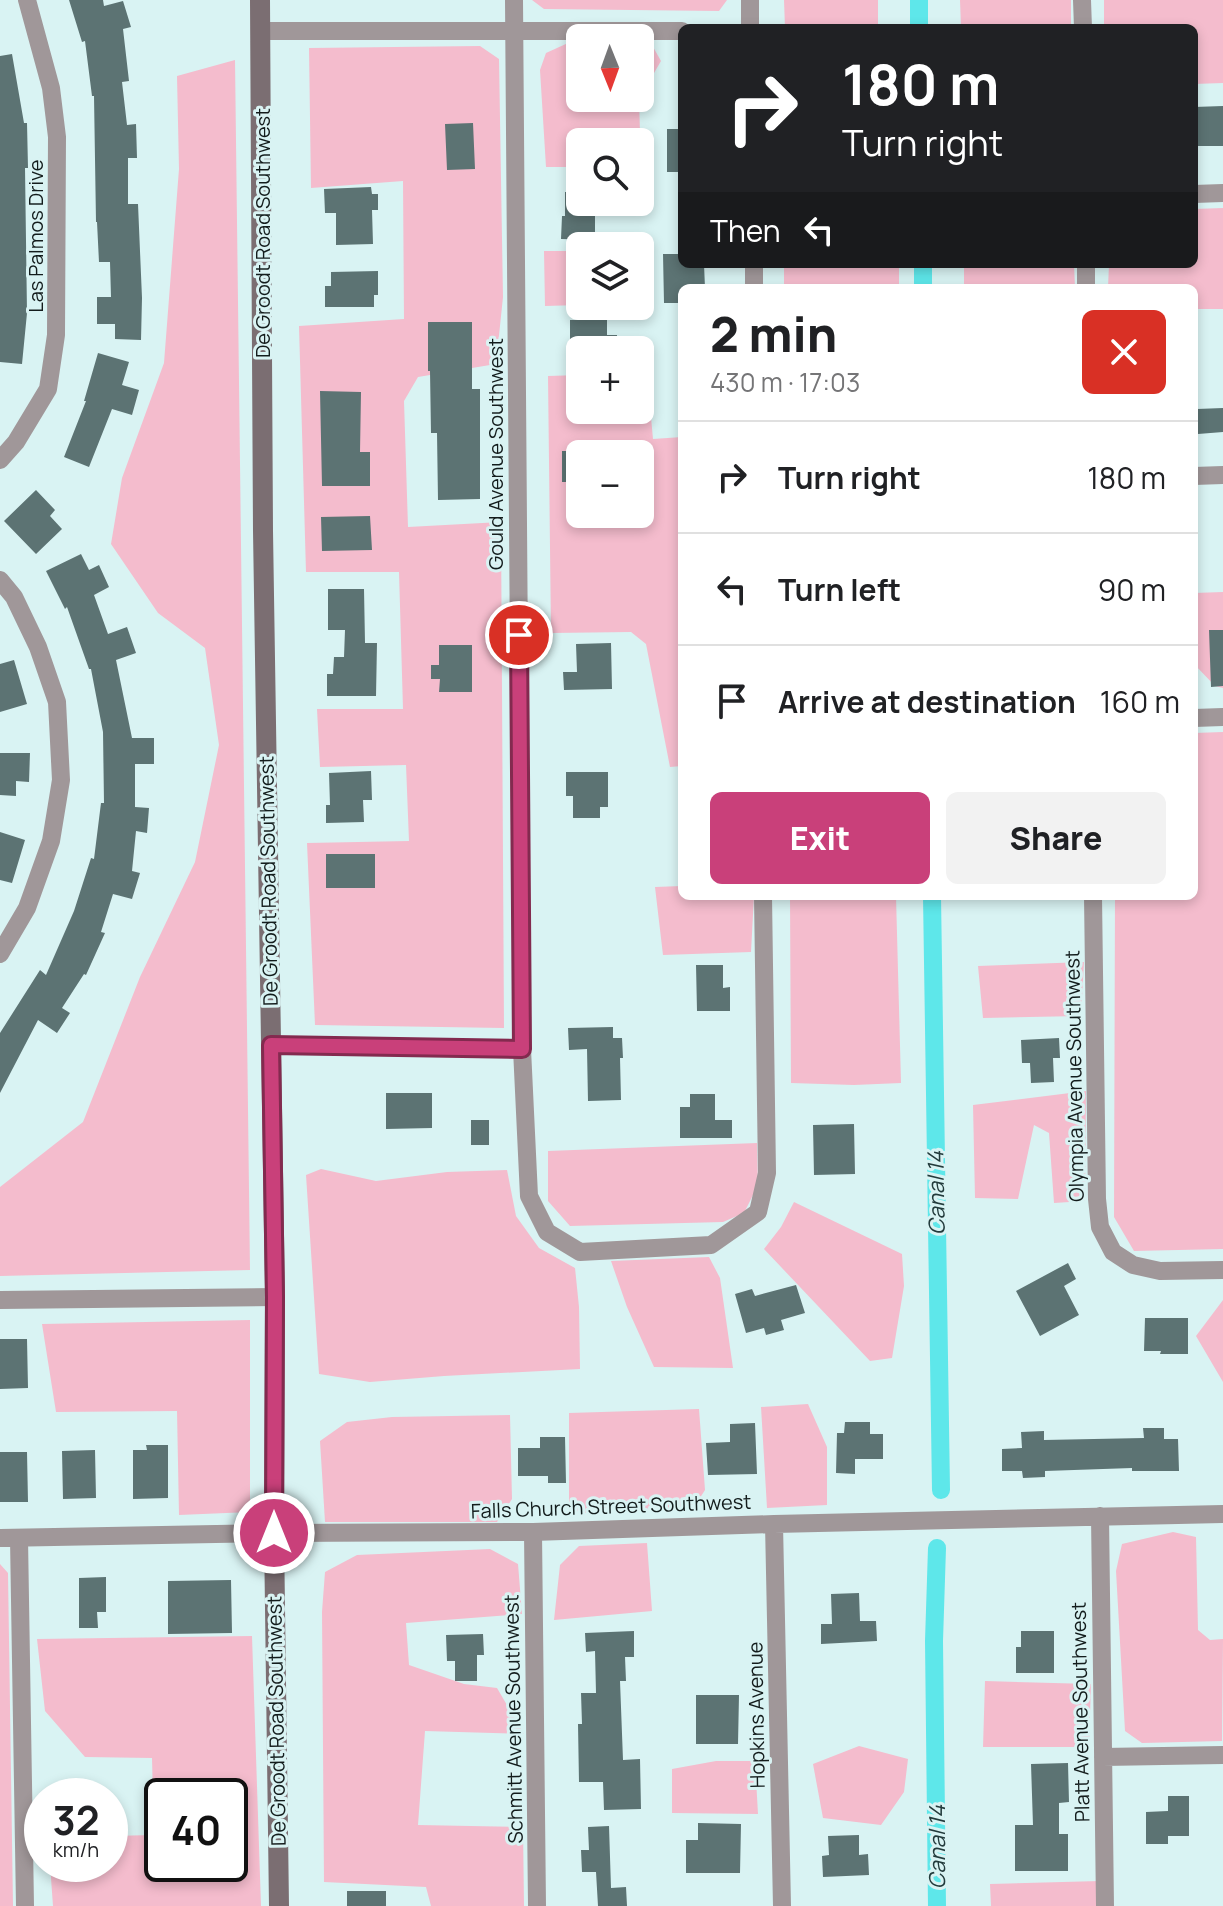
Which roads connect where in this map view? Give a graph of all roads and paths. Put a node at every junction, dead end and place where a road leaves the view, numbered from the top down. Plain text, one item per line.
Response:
1 (27, 0) edge
2 (260, 0) edge
3 (514, 0) edge
4 (750, 0) edge
5 (1082, 0) edge
6 (750, 24) edge
7 (1083, 24) edge
8 (514, 30) junction
9 (261, 31) junction
10 (678, 31) edge
11 (1223, 193) edge
12 (1198, 194) edge
13 (0, 460) edge
14 (1223, 475) edge
15 (1198, 476) edge
16 (0, 580) edge
17 (1223, 717) edge
18 (1198, 718) edge
19 (763, 900) edge
20 (1093, 900) edge
21 (0, 954) edge
22 (271, 1045) junction
23 (522, 1049) junction
24 (1223, 1270) edge
25 (275, 1297) junction
26 (0, 1300) edge
27 (1223, 1514) edge
28 (1100, 1516) junction
29 (774, 1524) junction
30 (533, 1532) junction
31 (274, 1533) junction
32 (0, 1538) edge
33 (19, 1538) junction
34 (1223, 1755) edge
35 (1103, 1757) junction
36 (25, 1906) edge
37 (279, 1906) edge
38 (537, 1906) edge
39 (782, 1906) edge
40 (1105, 1906) edge

1 - 13 street, Las Palmos Drive
2 - 9 street, De Groodt Road Southwest
3 - 8 street, Gould Avenue Southwest
4 - 6 street
5 - 7 street
8 - 9 street
8 - 10 street
8 - 23 street, Gould Avenue Southwest
9 - 22 street, De Groodt Road Southwest
11 - 12 street
14 - 15 street
16 - 21 street
17 - 18 street
19 - 23 street, Gould Avenue Southwest
20 - 24 street, Olympia Avenue Southwest
22 - 23 street
22 - 25 street, De Groodt Road Southwest
25 - 26 street
25 - 31 street, De Groodt Road Southwest
27 - 28 street, Falls Church Street Southwest
28 - 29 street, Falls Church Street Southwest
28 - 35 street, Platt Avenue Southwest
29 - 30 street, Falls Church Street Southwest
29 - 39 street, Hopkins Avenue
30 - 31 street, Falls Church Street Southwest
30 - 38 street, Schmitt Avenue Southwest
31 - 33 street, Falls Church Street Southwest
31 - 37 street, De Groodt Road Southwest
32 - 33 street, Falls Church Street Southwest
33 - 36 street
34 - 35 street
35 - 40 street, Platt Avenue Southwest

